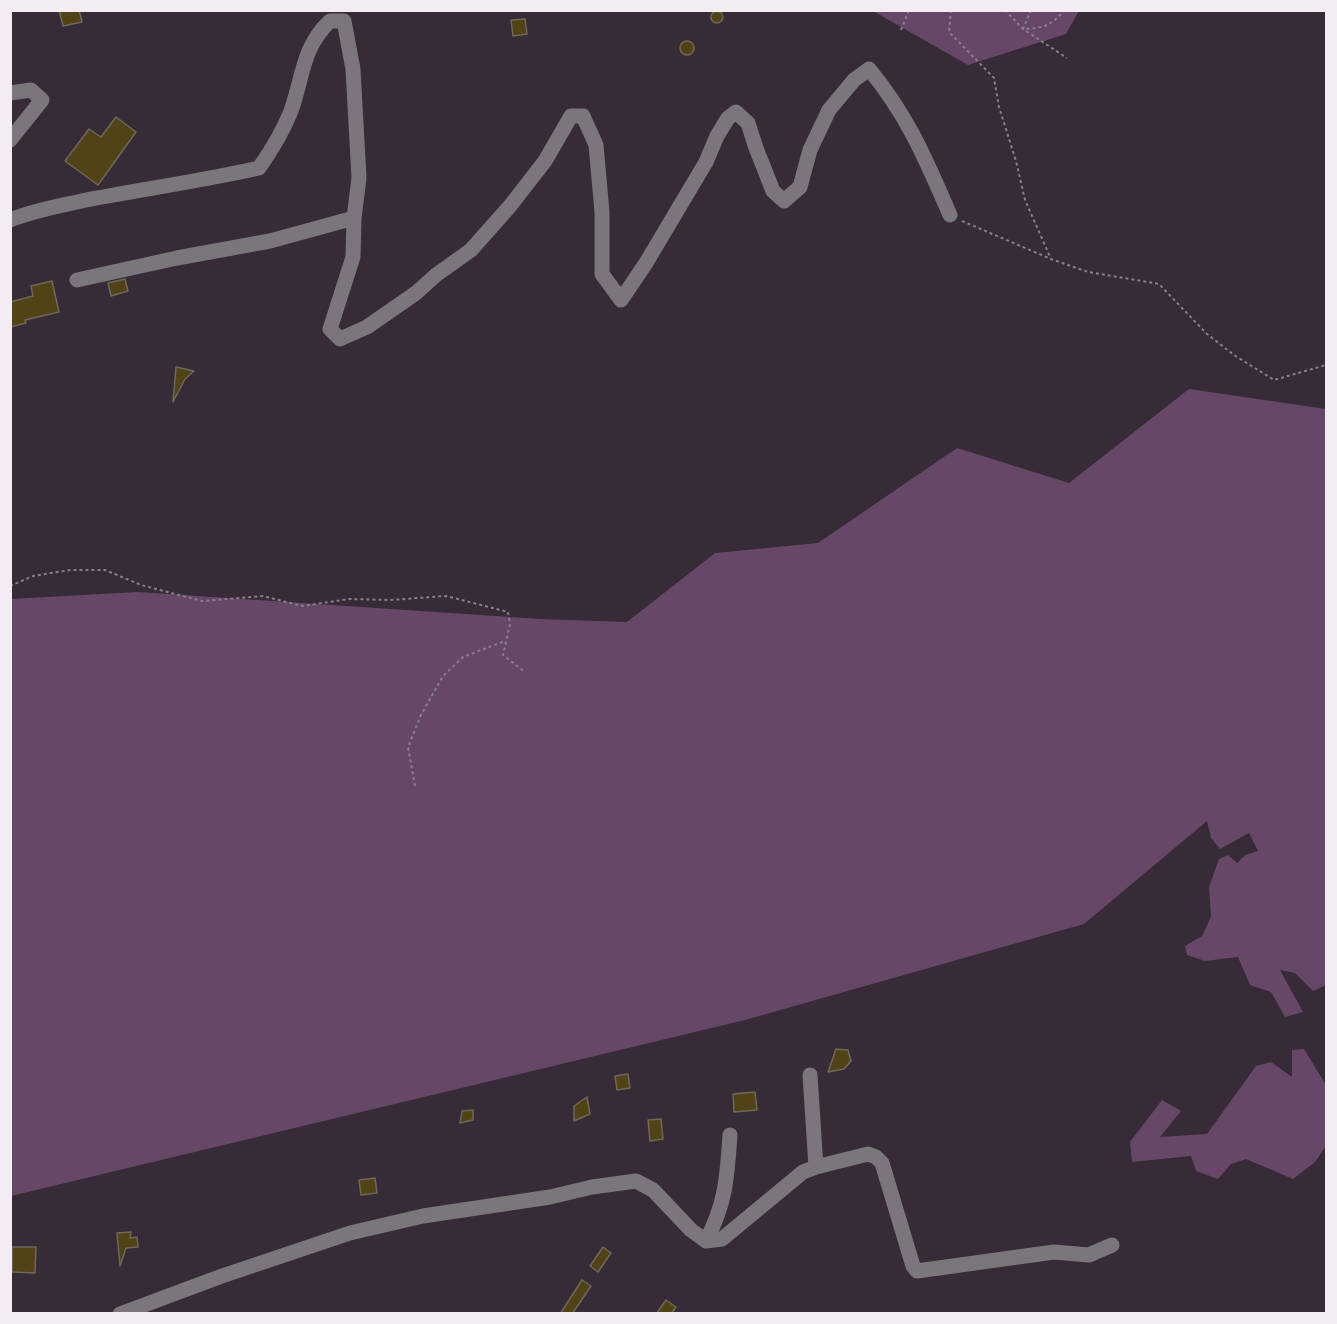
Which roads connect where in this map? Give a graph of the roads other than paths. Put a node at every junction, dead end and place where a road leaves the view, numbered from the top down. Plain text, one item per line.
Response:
1 (10, 93) edge
2 (10, 141) edge
3 (950, 215) road end
4 (354, 218) junction
5 (10, 220) edge
6 (77, 280) dead end
7 (810, 1075) dead end
8 (730, 1135) dead end
9 (816, 1167) junction
10 (706, 1241) junction
11 (1112, 1245) dead end
12 (120, 1314) edge

1 - 2 street
3 - 4 street
4 - 5 street
4 - 6 street
7 - 9 street
8 - 10 street
9 - 10 street
9 - 11 street
10 - 12 street

